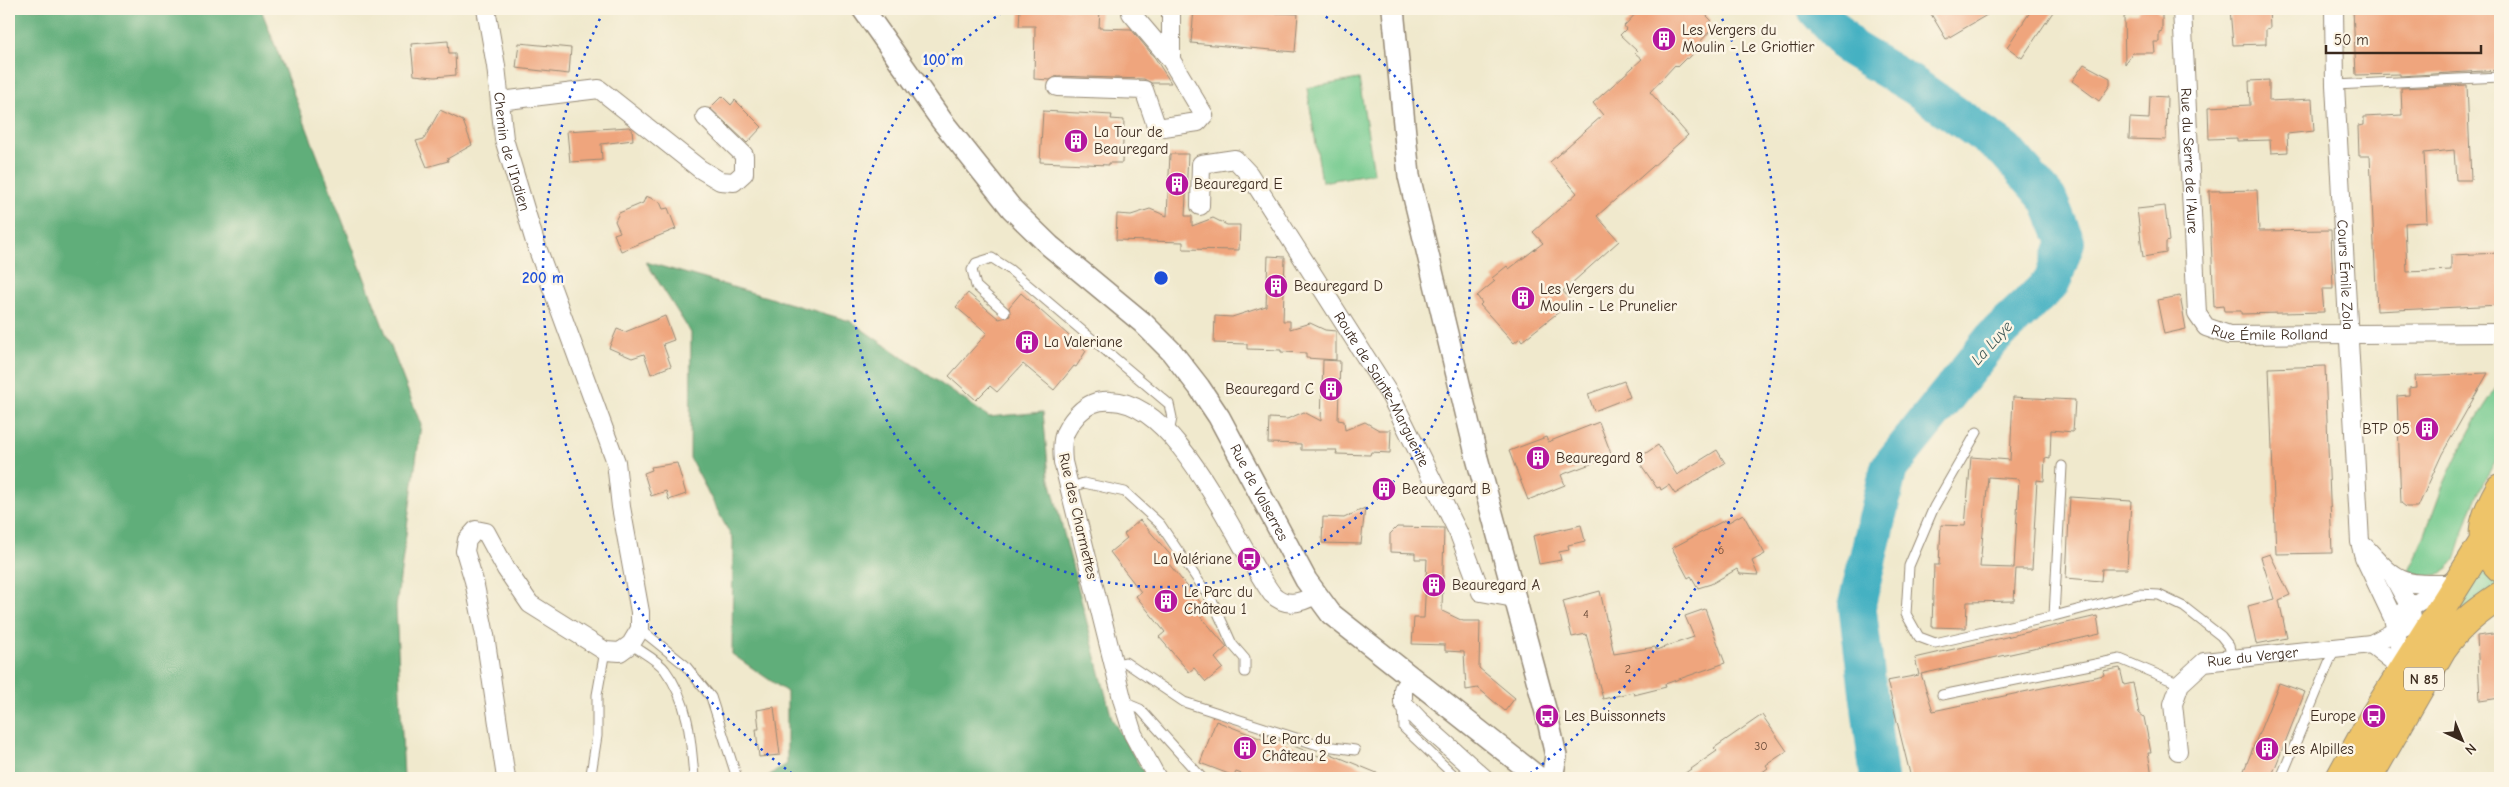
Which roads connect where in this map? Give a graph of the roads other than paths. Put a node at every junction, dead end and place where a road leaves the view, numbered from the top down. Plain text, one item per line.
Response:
1 (486, 9) edge
2 (863, 9) edge
3 (1131, 9) edge
4 (1171, 9) edge
5 (1393, 9) edge
6 (2182, 9) edge
7 (2334, 9) edge
8 (1171, 60) junction
9 (2500, 77) edge
10 (2335, 85) junction
11 (1057, 87) dead end
12 (500, 101) junction
13 (705, 117) dead end
14 (1200, 206) dead end
15 (1005, 312) dead end
16 (2197, 314) joint
17 (2349, 333) junction
18 (2495, 333) edge
19 (1977, 432) dead end
20 (1169, 434) junction
21 (2062, 466) dead end
22 (1069, 488) junction
23 (2500, 488) edge
24 (2484, 541) junction
25 (2360, 542) junction
26 (2500, 568) edge
27 (2394, 578) junction
28 (2457, 578) junction
29 (1315, 595) junction
30 (2500, 596) edge
31 (1514, 598) junction
32 (2410, 607) junction
33 (2054, 616) junction
34 (2394, 625) junction
35 (640, 629) junction
36 (631, 644) junction
37 (2371, 644) junction
38 (2339, 649) junction
39 (604, 651) junction
40 (2232, 658) junction
41 (1113, 665) junction
42 (2404, 670) junction
43 (1245, 672) dead end
44 (1411, 677) junction
45 (2180, 684) junction
46 (1942, 695) dead end
47 (1123, 702) junction
48 (1404, 703) junction
49 (1355, 750) dead end
50 (2178, 751) dead end
51 (591, 774) dead end
52 (506, 778) edge
53 (694, 778) edge
54 (737, 778) edge
55 (1157, 778) edge
56 (1202, 778) edge
57 (1457, 778) edge
58 (1484, 778) edge
59 (1539, 778) edge
60 (1552, 778) edge
61 (2281, 778) edge
62 (2340, 778) edge
63 (2368, 778) edge

1 - 12 street, Chemin de l'Indien
2 - 29 street, Rue de Valserres
3 - 8 street
4 - 8 street
5 - 31 street
6 - 16 street, Rue du Serre de l'Aure
7 - 10 street, Cours Émile Zola
8 - 11 street
9 - 10 lane
10 - 17 street, Cours Émile Zola
12 - 13 street
12 - 35 street, Chemin de l'Indien
14 - 31 street, Route de Sainte-Marguerite
15 - 20 lane
16 - 17 street, Rue Émile Rolland
17 - 18 street, Rue Émile Rolland
17 - 25 street, Cours Émile Zola
19 - 33 lane
20 - 22 street, Rue des Charmettes
20 - 29 street, Rue des Charmettes
21 - 33 lane
22 - 41 street, Rue des Charmettes
22 - 43 lane
23 - 24 main road
24 - 26 main road
24 - 28 main road, N 85
25 - 27 street
25 - 34 street, Cours Émile Zola
27 - 28 street
27 - 32 street
28 - 32 street
28 - 42 main road, N 85
29 - 44 street, Rue de Valserres
30 - 63 main road, N 85
31 - 60 street
32 - 34 street
33 - 40 lane
34 - 37 street, Rue du Verger
34 - 38 street
34 - 42 street, Cours Émile Zola
35 - 36 street
35 - 54 lane
36 - 39 street
36 - 53 lane
37 - 38 street, Rue du Verger
37 - 42 street
38 - 40 street, Rue du Verger
38 - 61 lane
39 - 51 lane
39 - 52 street
40 - 45 street, Rue du Verger
41 - 47 street, Rue des Charmettes
41 - 49 lane
42 - 62 main road, N 85
44 - 48 street
44 - 59 street, Rue de Valserres
45 - 46 lane
45 - 50 street
47 - 55 street, Rue des Charmettes
47 - 56 lane
48 - 57 lane
48 - 58 street

